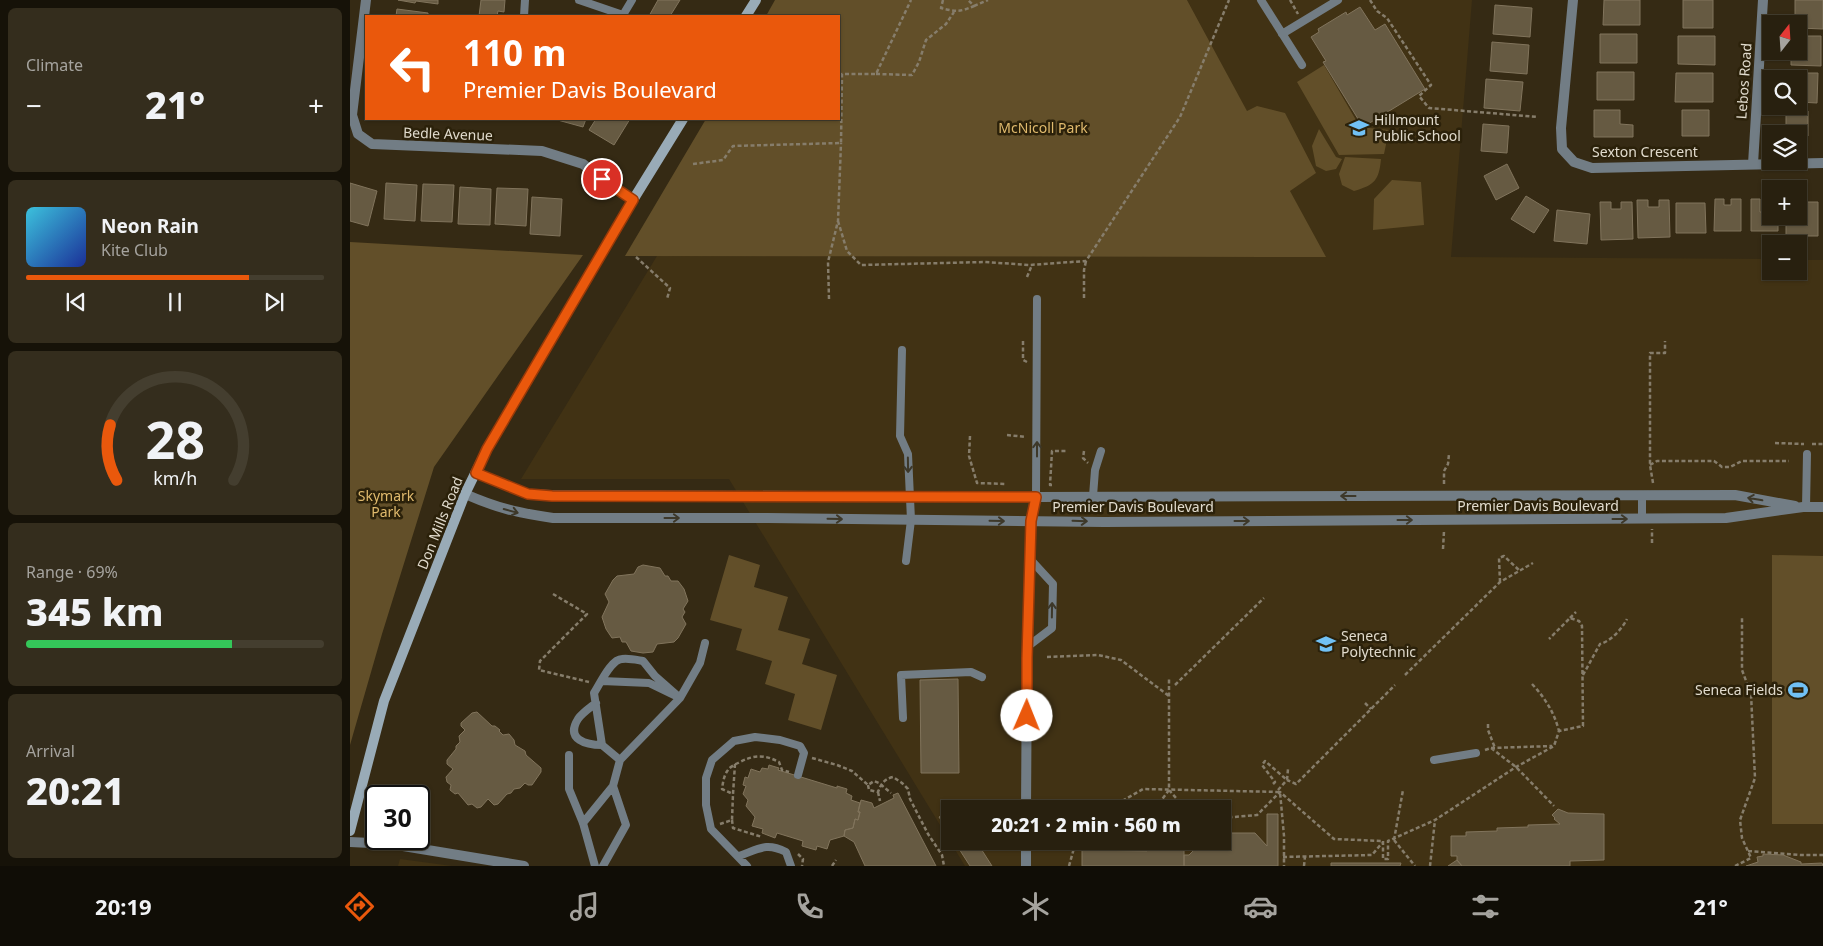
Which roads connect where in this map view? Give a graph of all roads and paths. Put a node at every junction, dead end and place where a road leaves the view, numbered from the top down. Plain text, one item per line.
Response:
1 (366, 0) edge
2 (525, 0) edge
3 (579, 0) edge
4 (632, 0) edge
5 (756, 0) edge
6 (911, 0) edge
7 (943, 0) edge
8 (968, 0) edge
9 (988, 0) edge
10 (1228, 0) edge
11 (1261, 0) edge
12 (1290, 0) edge
13 (1338, 0) edge
14 (1370, 0) edge
15 (1573, 0) edge
16 (1763, 0) edge
17 (974, 6) junction
18 (954, 12) junction
19 (524, 15) edge
20 (621, 15) edge
21 (624, 15) edge
22 (747, 15) edge
23 (1303, 22) junction
24 (1282, 34) junction
25 (1302, 65) dead end
26 (876, 74) junction
27 (1538, 118) dead end
28 (682, 120) edge
29 (841, 143) junction
30 (1823, 163) edge
31 (693, 164) dead end
32 (1753, 164) junction
33 (633, 200) junction
34 (838, 221) junction
35 (636, 257) dead end
36 (1086, 261) junction
37 (1032, 265) junction
38 (1027, 277) dead end
39 (1084, 298) dead end
40 (667, 299) dead end
41 (829, 299) dead end
42 (1037, 299) dead end
43 (1665, 341) dead end
44 (902, 350) dead end
45 (1007, 434) dead end
46 (970, 436) dead end
47 (1026, 437) dead end
48 (1775, 443) dead end
49 (1823, 444) edge
50 (1066, 451) dead end
51 (1100, 451) dead end
52 (1449, 454) dead end
53 (1807, 454) dead end
54 (1789, 461) dead end
55 (1650, 464) junction
56 (476, 473) junction
57 (1652, 483) dead end
58 (1009, 484) dead end
59 (1050, 485) dead end
60 (1444, 485) dead end
61 (465, 494) junction
62 (1642, 495) junction
63 (909, 496) junction
64 (1094, 496) junction
65 (1036, 497) junction
66 (1805, 507) junction
67 (1823, 507) edge
68 (1642, 519) junction
69 (911, 520) junction
70 (1031, 521) junction
71 (1652, 525) dead end
72 (1444, 527) dead end
73 (1652, 543) dead end
74 (1443, 549) dead end
75 (1030, 559) junction
76 (906, 561) dead end
77 (1533, 563) dead end
78 (1520, 571) junction
79 (1500, 582) junction
80 (553, 594) dead end
81 (1264, 598) dead end
82 (1576, 612) dead end
83 (1570, 618) junction
84 (1742, 618) dead end
85 (1627, 619) dead end
86 (1549, 639) dead end
87 (705, 643) dead end
88 (1027, 647) junction
89 (1046, 657) dead end
90 (1405, 675) dead end
91 (1582, 676) junction
92 (982, 677) dead end
93 (1169, 679) dead end
94 (601, 682) junction
95 (1175, 684) dead end
96 (1532, 684) dead end
97 (1395, 685) dead end
98 (1169, 696) junction
99 (680, 698) junction
100 (1365, 702) dead end
101 (596, 703) junction
102 (1372, 709) junction
103 (903, 718) dead end
104 (1488, 724) dead end
105 (1558, 731) junction
106 (602, 746) junction
107 (1554, 746) junction
108 (1491, 748) junction
109 (1495, 748) junction
110 (1476, 753) joint
111 (569, 755) dead end
112 (803, 756) junction
113 (620, 760) junction
114 (1434, 760) dead end
115 (735, 764) junction
116 (1516, 767) junction
117 (1288, 769) dead end
118 (798, 774) joint
119 (1287, 780) junction
120 (1273, 784) dead end
121 (868, 785) junction
122 (881, 785) junction
123 (613, 786) junction
124 (1169, 790) junction
125 (1403, 790) dead end
126 (1279, 791) junction
127 (878, 792) junction
128 (733, 794) junction
129 (891, 794) dead end
130 (1026, 800) edge
131 (1124, 800) edge
132 (1162, 800) edge
133 (1178, 800) edge
134 (880, 801) dead end
135 (1554, 806) dead end
136 (1231, 817) edge
137 (1435, 820) junction
138 (583, 823) junction
139 (711, 827) junction
140 (350, 831) edge
141 (1394, 840) junction
142 (1383, 841) junction
143 (350, 842) edge
144 (1026, 850) edge
145 (1073, 850) edge
146 (1748, 851) junction
147 (1823, 855) edge
148 (739, 856) junction
149 (1304, 856) junction
150 (1282, 857) junction
151 (836, 860) dead end
152 (524, 866) edge
153 (595, 866) edge
154 (603, 866) edge
155 (747, 866) edge
156 (791, 866) edge
157 (832, 866) edge
158 (944, 866) edge
159 (1026, 866) edge
160 (1069, 866) edge
161 (1284, 866) edge
162 (1304, 866) edge
163 (1415, 866) edge
164 (1430, 866) edge
165 (1735, 866) edge

1 - 33 street, Bedle Avenue
2 - 19 lane
3 - 20 lane
4 - 21 lane
5 - 22 main road
6 - 26 path
7 - 18 path
8 - 17 path
9 - 17 path
10 - 36 path
11 - 24 lane
12 - 23 path
13 - 23 lane
14 - 27 path
15 - 32 street, Sexton Crescent
16 - 32 street, Lebos Road
17 - 18 path
18 - 26 path
23 - 24 lane
24 - 25 lane
26 - 29 path
28 - 33 main road, Don Mills Road
29 - 31 path
29 - 34 path
30 - 32 street, Sexton Crescent
33 - 56 main road, Don Mills Road
34 - 37 path
34 - 41 path
35 - 40 path
36 - 37 path
36 - 39 path
37 - 38 path
65 -> 42 lane
43 - 55 path
44 -> 63 lane
45 - 47 path
46 - 58 path
48 - 49 path
50 - 59 path
51 - 64 lane
52 - 60 path
53 - 66 lane
54 - 55 path
55 - 57 path
56 - 61 main road, Don Mills Road
56 - 63 street, Premier Davis Boulevard
61 -> 69 street, Premier Davis Boulevard
61 - 140 main road, Don Mills Road
62 -> 64 street, Premier Davis Boulevard
66 -> 62 street, Premier Davis Boulevard
62 - 68 lane
63 - 65 street, Premier Davis Boulevard
63 - 69 lane
64 - 65 street, Premier Davis Boulevard
65 - 70 street
66 - 67 street, Premier Davis Boulevard
66 - 68 street, Premier Davis Boulevard
70 -> 68 street, Premier Davis Boulevard
69 -> 70 street, Premier Davis Boulevard
69 - 76 lane
70 - 75 street
71 - 73 path
72 - 74 path
75 - 88 street
88 -> 75 lane
77 - 78 path
78 - 79 path
78 - 79 path
79 - 90 path
80 - 94 path
81 - 95 path
82 - 83 path
83 - 86 path
83 - 91 path
84 - 146 path
85 - 91 path
87 - 99 lane
88 - 130 street
89 - 98 path
91 - 105 path
92 - 103 lane
93 - 98 path
94 - 99 lane
94 - 99 lane
94 - 101 lane
96 - 105 path
97 - 102 path
98 - 124 path
99 - 113 lane
100 - 102 path
101 - 106 lane
101 - 106 lane
102 - 119 path
104 - 109 path
105 - 107 path
106 - 113 lane
107 - 109 path
107 - 116 path
108 - 109 path
108 - 110 path
108 - 116 path
110 - 114 lane
111 - 138 lane
112 - 118 lane
112 - 121 path
112 - 139 lane
113 - 123 lane
115 - 118 path
115 - 128 path
115 - 128 path
116 - 135 path
116 - 137 path
117 - 119 path
119 - 120 path
119 - 126 path
121 - 122 path
121 - 127 path
122 - 127 path
122 - 129 path
122 - 158 path
123 - 138 lane
123 - 154 lane
124 - 126 path
124 - 131 path
124 - 132 path
124 - 133 path
125 - 141 path
126 - 136 path
126 - 142 path
126 - 150 path
127 - 134 path
128 - 139 path
137 - 141 path
137 - 164 path
138 - 153 lane
139 - 148 lane
141 - 142 path
141 - 163 path
142 - 149 path
143 - 152 street
144 - 159 street
145 - 160 path
146 - 147 path
146 - 165 path
148 - 155 lane
148 - 156 lane
149 - 150 path
149 - 162 path
150 - 161 path
151 - 157 path

